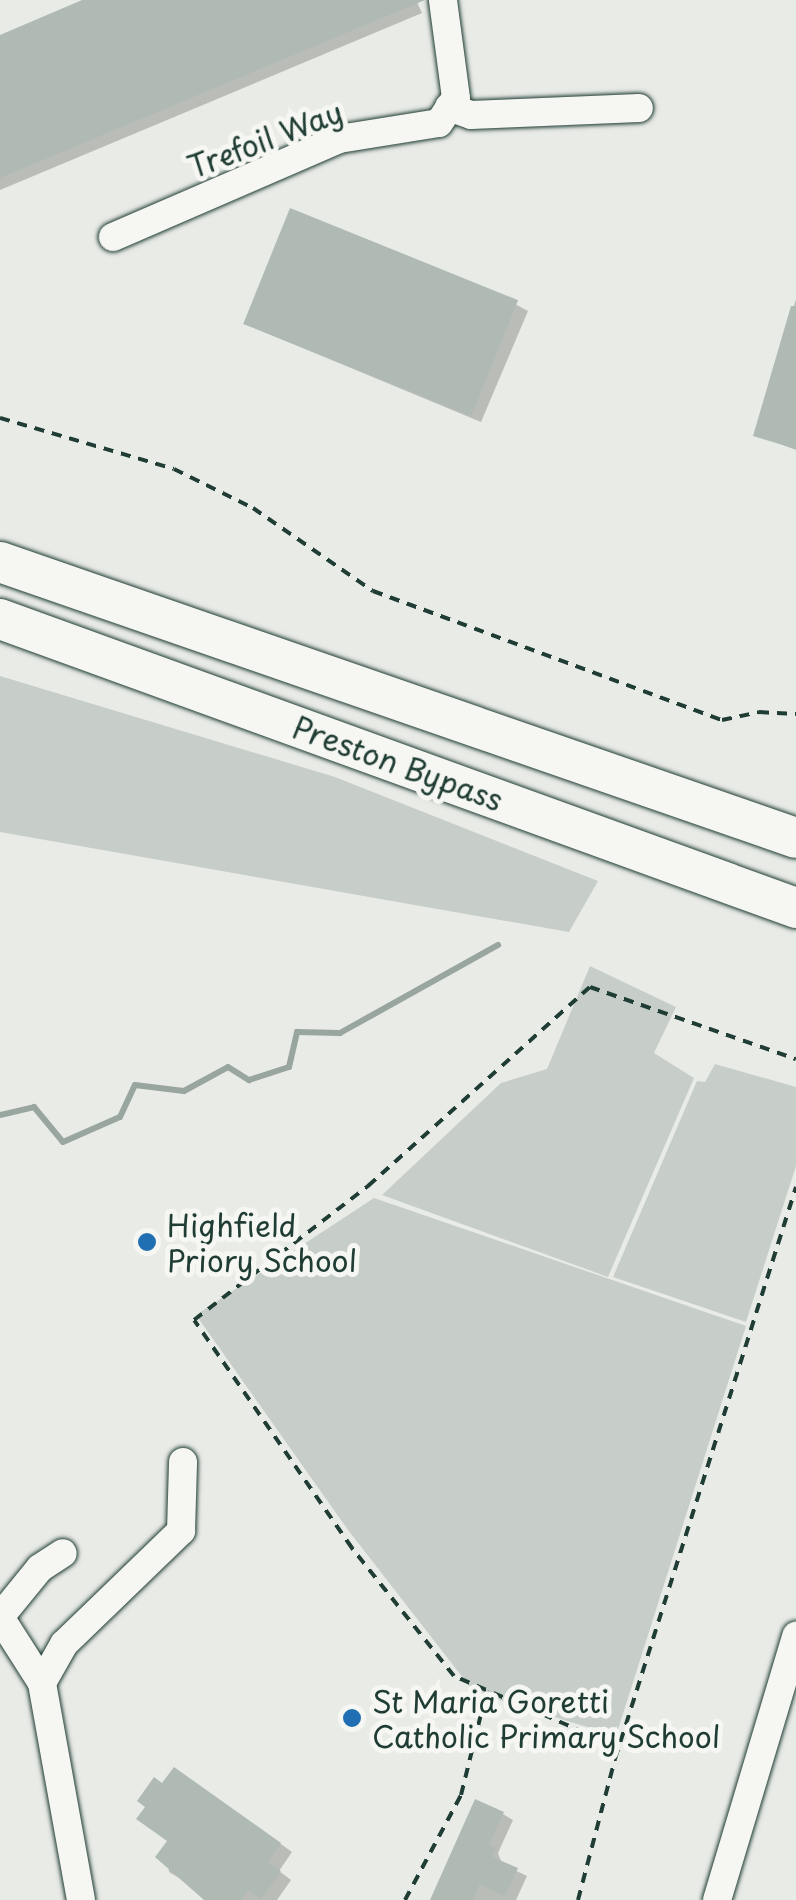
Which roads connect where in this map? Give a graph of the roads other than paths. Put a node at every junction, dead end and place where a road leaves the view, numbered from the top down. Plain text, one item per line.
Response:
1 (443, 0) edge
2 (450, 108) junction
3 (639, 108) dead end
4 (112, 237) dead end
5 (0, 559) edge
6 (0, 619) edge
7 (796, 838) edge
8 (796, 908) edge
9 (183, 1462) dead end
10 (62, 1553) dead end
11 (796, 1636) edge
12 (42, 1682) junction
13 (81, 1900) edge
14 (717, 1900) edge

1 - 2 street
2 - 3 street
2 - 4 street, Trefoil Way
5 - 7 highway, Preston Bypass
6 - 8 highway, Preston Bypass
9 - 12 street
10 - 12 street
11 - 14 street
12 - 13 street

